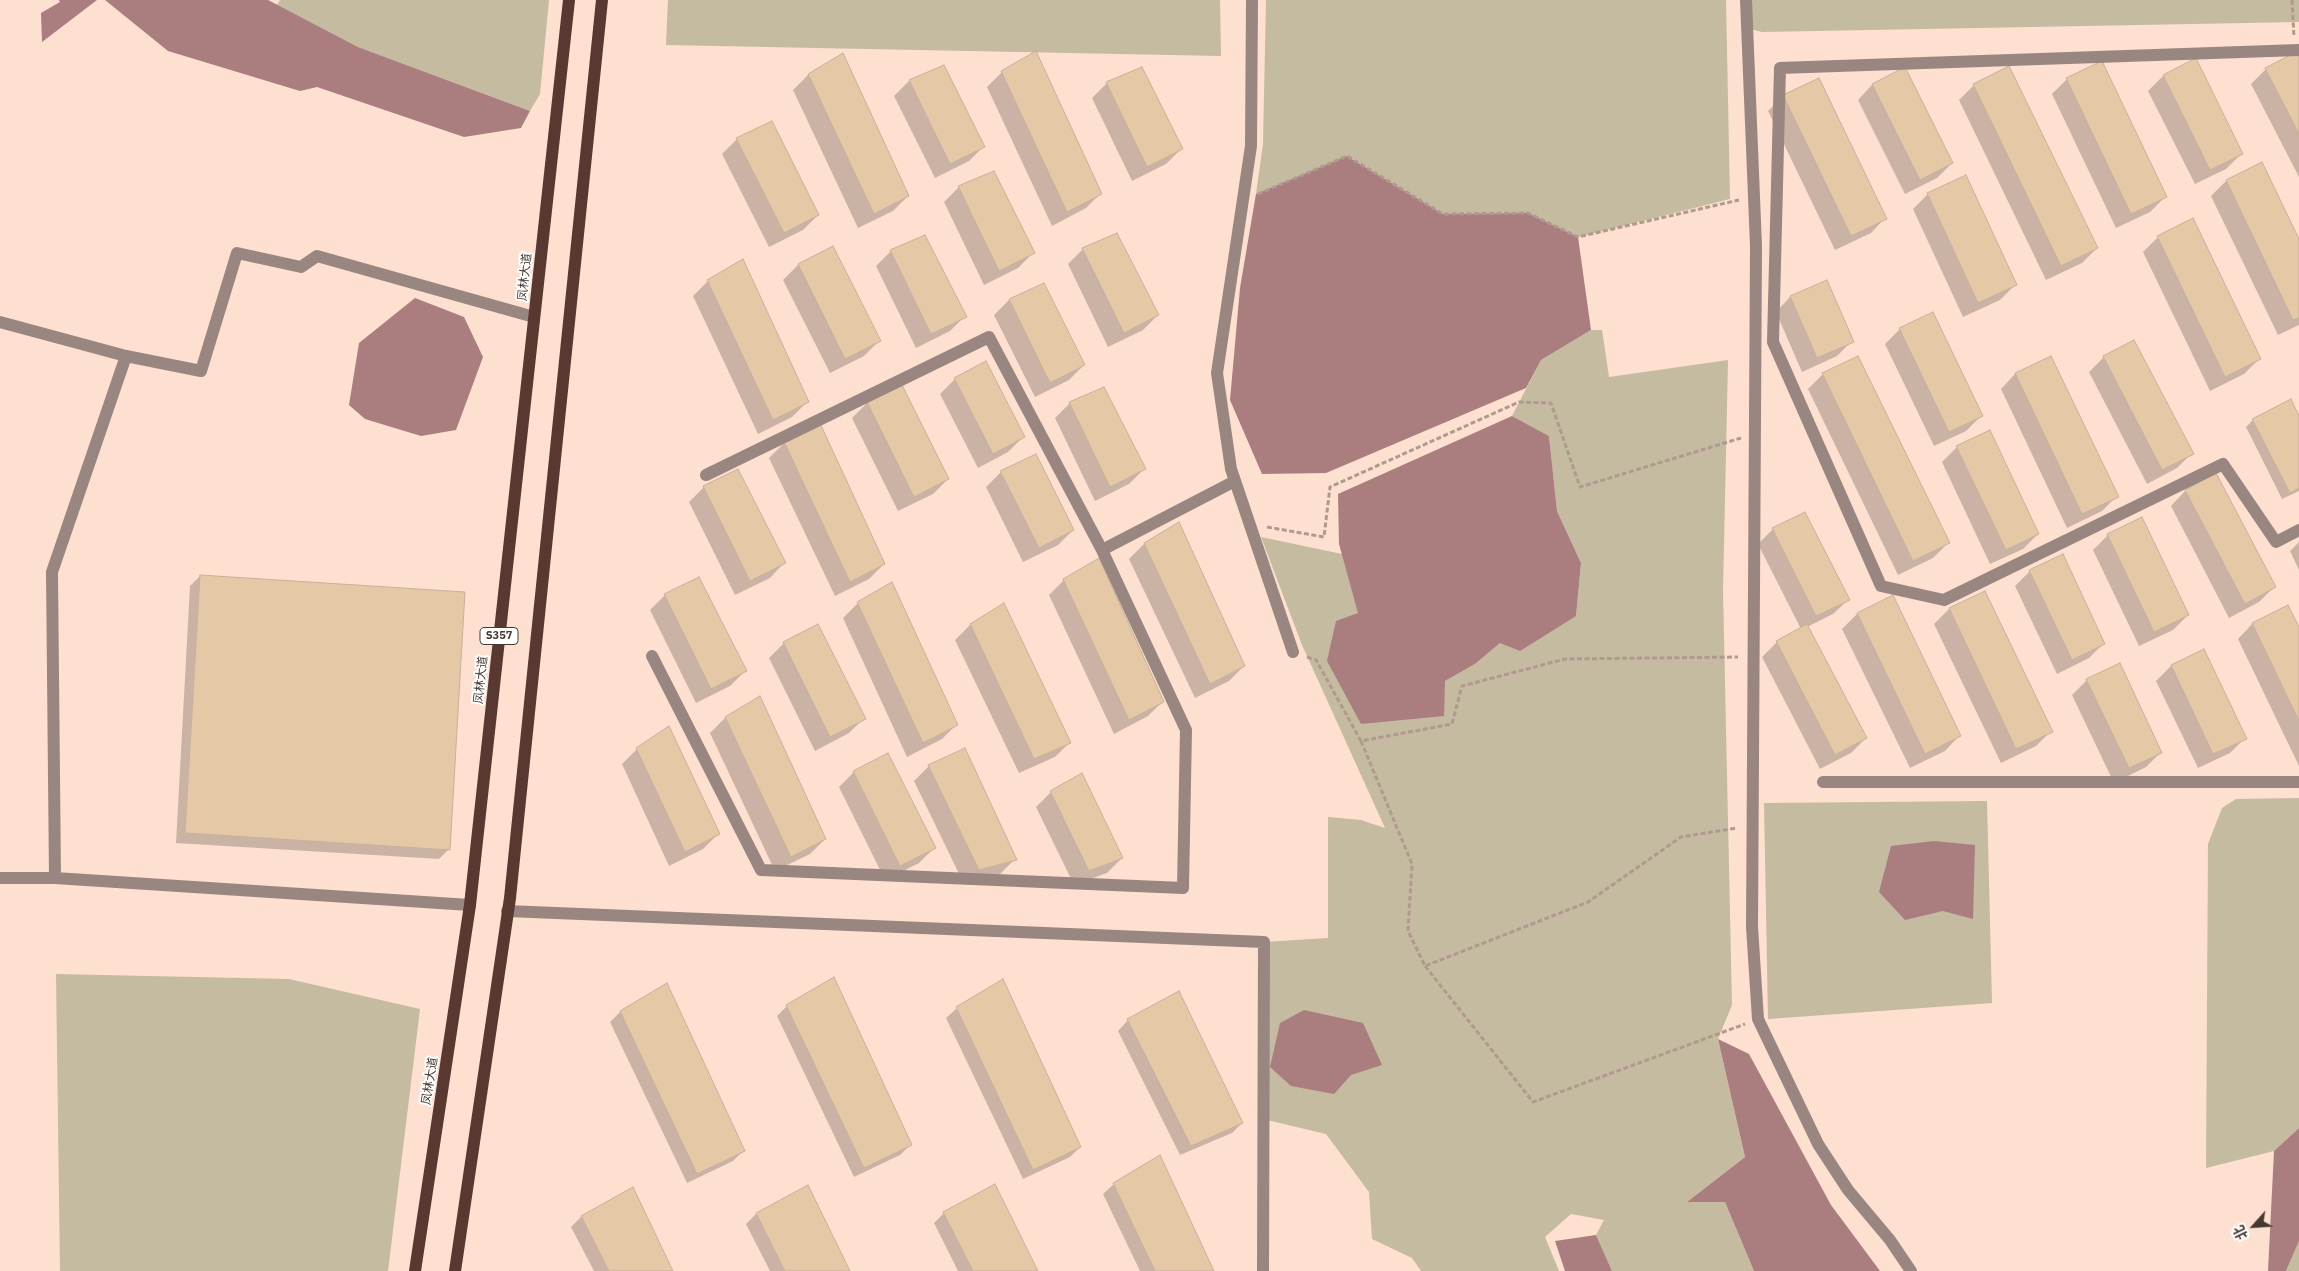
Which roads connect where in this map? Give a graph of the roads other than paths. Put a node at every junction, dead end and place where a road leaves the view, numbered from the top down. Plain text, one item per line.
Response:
1 (568, 0) edge
2 (602, 0) edge
3 (1252, 0) edge
4 (1746, 0) edge
5 (2297, 50) edge
6 (1775, 284) junction
7 (1756, 285) junction
8 (534, 317) junction
9 (0, 322) edge
10 (126, 356) junction
11 (706, 475) dead end
12 (1235, 481) junction
13 (2299, 530) edge
14 (1102, 550) junction
15 (1293, 652) road end
16 (652, 656) dead end
17 (1823, 782) dead end
18 (2299, 782) edge
19 (0, 878) edge
20 (55, 878) junction
21 (470, 905) junction
22 (508, 911) junction
23 (415, 1271) edge
24 (455, 1271) edge
25 (1263, 1271) edge
26 (1911, 1271) edge

1 - 8 main road, 凤林大道 / S357
2 - 22 main road, S357
3 - 12 street
4 - 7 street
5 - 6 street
6 - 7 street
6 - 13 street
7 - 26 street
8 - 10 street
8 - 21 main road, 凤林大道 / S357
9 - 10 street
10 - 20 street
11 - 14 street
12 - 14 street
12 - 15 street
14 - 16 street
17 - 18 street
19 - 20 street
20 - 21 street
21 - 23 main road, 凤林大道 / S357
22 - 24 main road, S357
22 - 25 street

